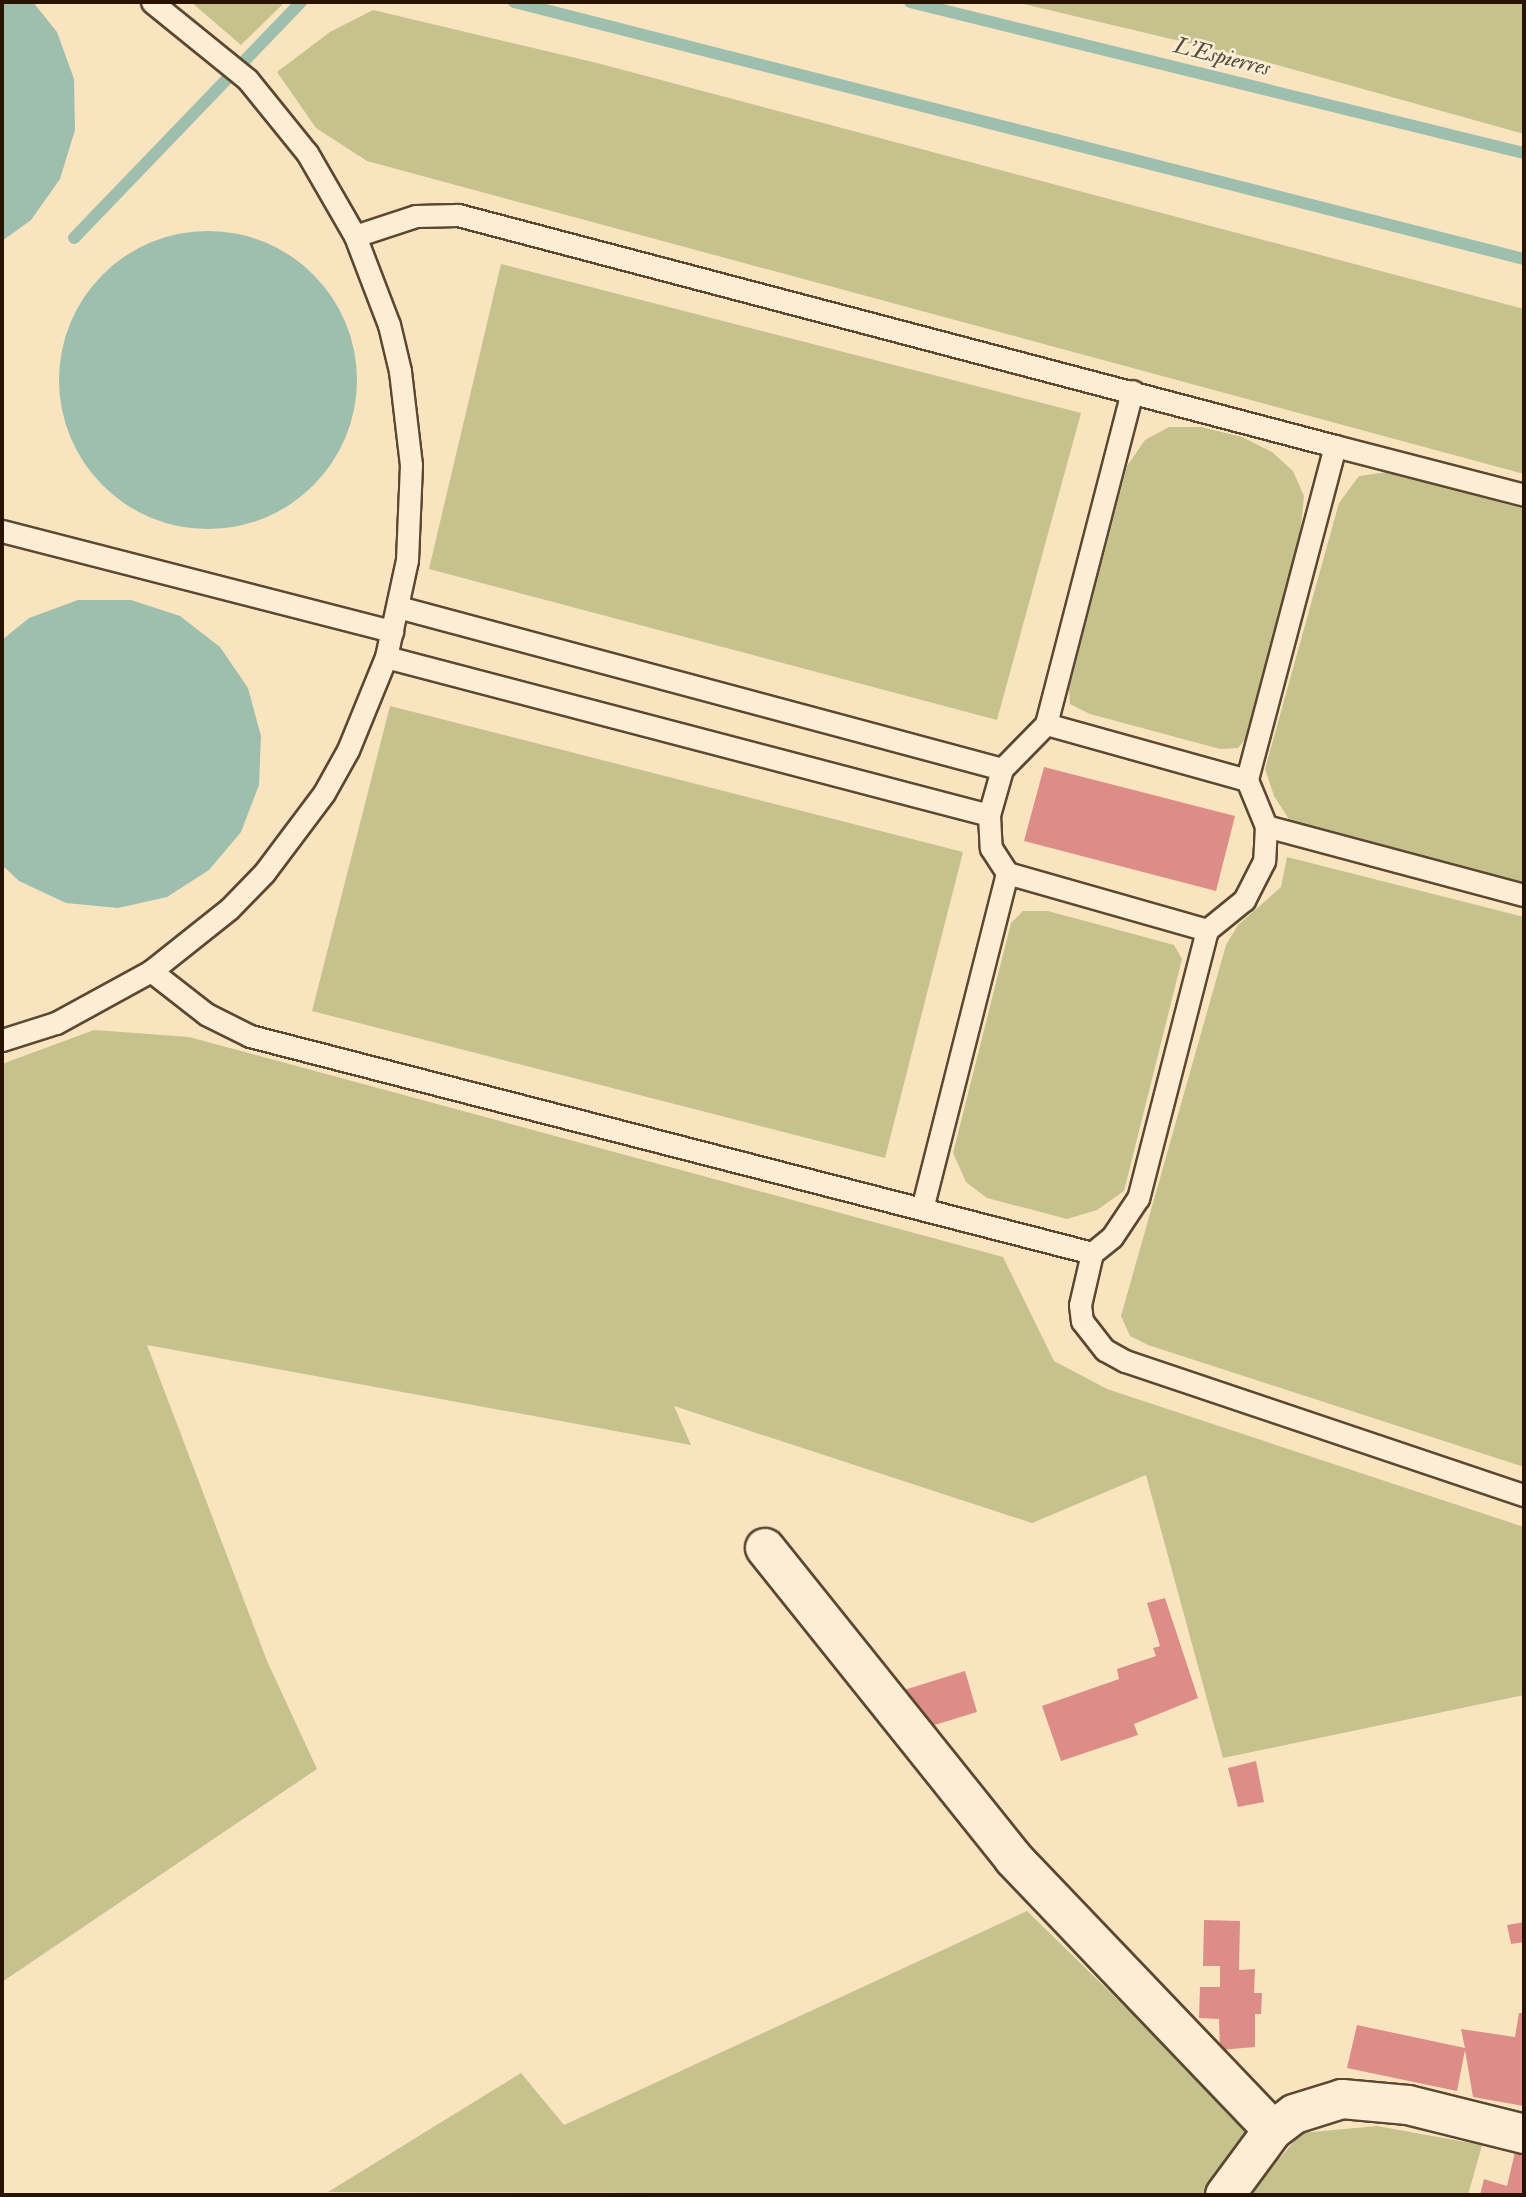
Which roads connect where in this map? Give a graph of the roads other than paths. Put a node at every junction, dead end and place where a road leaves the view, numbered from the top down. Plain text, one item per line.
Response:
1 (152, 2) edge
2 (355, 236) junction
3 (1132, 391) junction
4 (1335, 446) junction
5 (1524, 495) edge
6 (2, 531) edge
7 (398, 607) junction
8 (392, 631) junction
9 (386, 657) junction
10 (1046, 724) junction
11 (1002, 769) junction
12 (1247, 780) junction
13 (989, 815) junction
14 (1266, 826) junction
15 (1007, 873) junction
16 (1524, 895) edge
17 (1207, 930) junction
18 (151, 971) junction
19 (2, 1040) edge
20 (922, 1208) junction
21 (1092, 1253) junction
22 (1524, 1495) edge
23 (765, 1548) dead end
24 (1273, 2130) junction
25 (1524, 2134) edge
26 (1225, 2195) edge

1 - 2 lane
2 - 3 lane
2 - 7 lane
3 - 4 lane
3 - 10 lane
4 - 5 lane
4 - 12 lane
6 - 8 lane
7 - 8 lane
7 - 11 lane
8 - 9 lane
9 - 13 lane
9 - 18 lane
10 - 11 lane
10 - 12 lane
11 - 13 lane
12 - 14 lane
13 - 15 lane
14 - 16 lane
14 - 17 lane
15 - 17 lane
15 - 20 lane
17 - 21 lane
18 - 19 lane
18 - 20 lane
20 - 21 lane
21 - 22 lane
23 - 24 street
24 - 25 street
24 - 26 street

